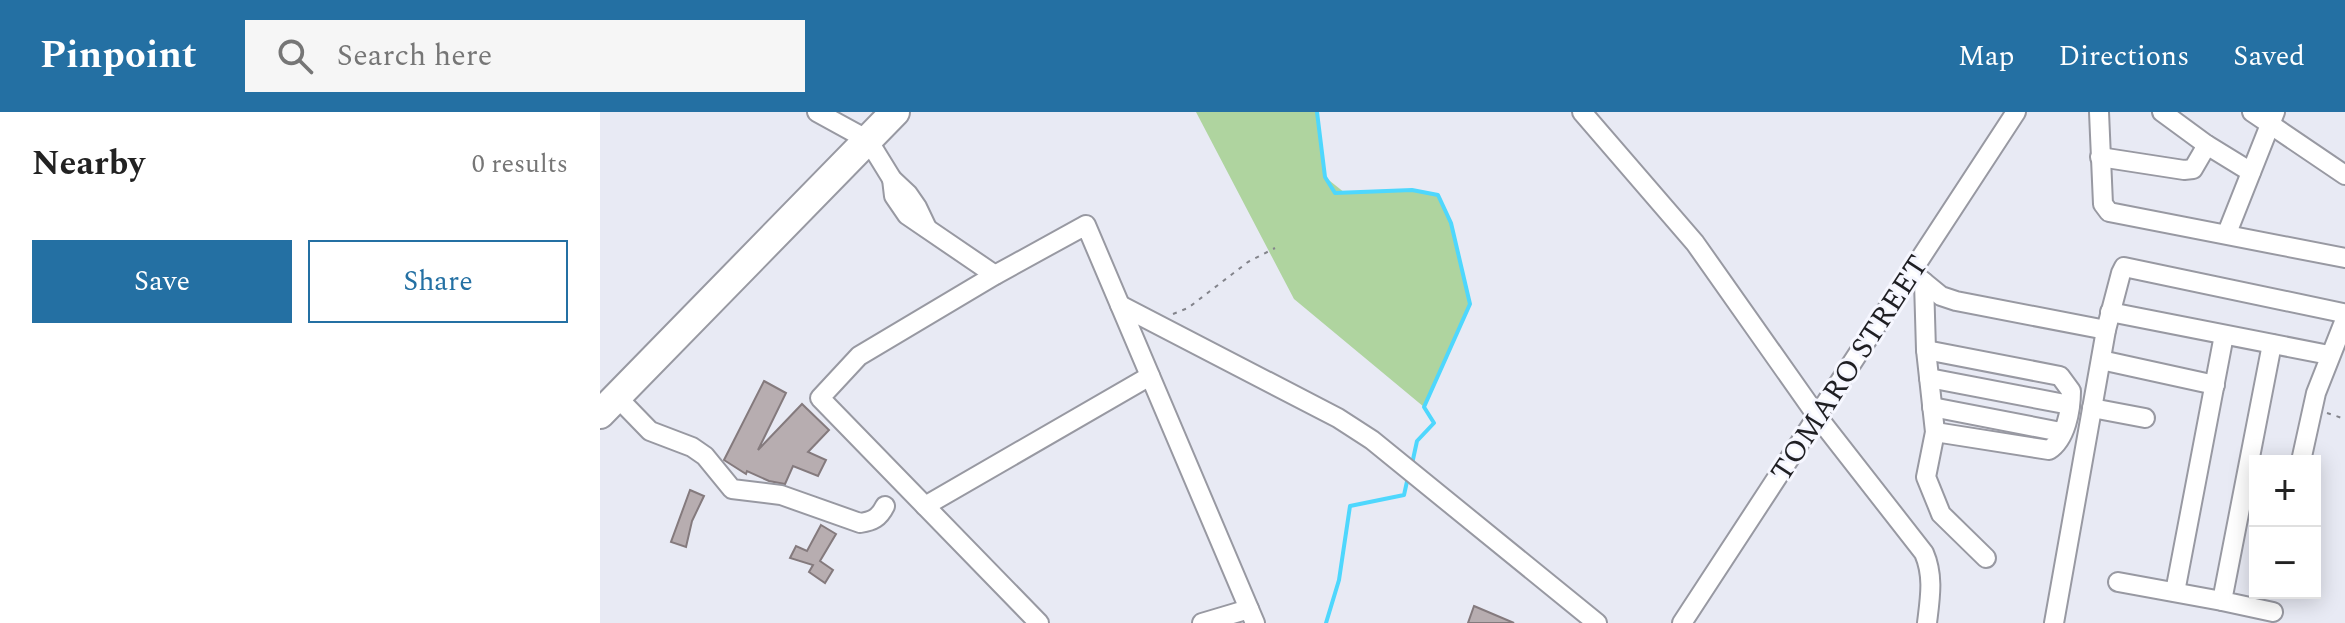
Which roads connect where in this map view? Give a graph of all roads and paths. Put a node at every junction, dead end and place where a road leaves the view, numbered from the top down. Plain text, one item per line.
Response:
1 (817, 112) edge
2 (881, 112) edge
3 (895, 112) edge
4 (1582, 112) edge
5 (2016, 112) edge
6 (2099, 112) edge
7 (2162, 112) edge
8 (2252, 112) edge
9 (2272, 118) edge
10 (863, 137) junction
11 (2207, 145) junction
12 (2100, 157) junction
13 (2251, 172) junction
14 (2345, 175) edge
15 (2227, 233) junction
16 (1275, 248) dead end
17 (2345, 258) edge
18 (995, 275) junction
19 (1918, 276) junction
20 (1120, 305) junction
21 (2108, 321) junction
22 (1153, 322) junction
23 (2224, 335) junction
24 (2272, 344) junction
25 (1926, 350) junction
26 (2329, 355) junction
27 (2101, 360) junction
28 (1150, 376) junction
29 (1929, 378) junction
30 (2215, 385) junction
31 (606, 403) edge
32 (2070, 405) junction
33 (1932, 407) junction
34 (2092, 408) junction
35 (1817, 416) junction
36 (2145, 418) dead end
37 (1935, 432) junction
38 (2061, 432) junction
39 (2302, 455) edge
40 (885, 506) dead end
41 (925, 506) junction
42 (1986, 558) dead end
43 (2118, 582) dead end
44 (2175, 592) junction
45 (2222, 601) junction
46 (2273, 609) edge
47 (1252, 616) edge
48 (1039, 623) edge
49 (1202, 623) edge
50 (1597, 623) edge
51 (1682, 623) edge
52 (1927, 623) edge
53 (2054, 623) edge

1 - 10 street
2 - 10 highway
3 - 10 highway
4 - 35 street
5 - 19 street, TOMARO STREET
6 - 12 street
7 - 11 street
8 - 9 street
9 - 13 street
9 - 14 street
10 - 18 street
10 - 31 highway
11 - 12 street
11 - 13 street
12 - 15 street
13 - 15 street
15 - 17 street
16 - 22 path
18 - 20 street
18 - 41 street
19 - 21 street
19 - 25 street
19 - 35 street, TOMARO STREET
20 - 22 street
20 - 28 street
21 - 23 street
21 - 26 street
21 - 27 street
22 - 50 street
23 - 24 street
23 - 30 street
24 - 26 street
24 - 45 street
25 - 29 street
25 - 32 street
26 - 39 street
27 - 30 street
27 - 34 street
28 - 41 street
28 - 47 street
29 - 32 street
29 - 33 street
30 - 44 street
31 - 40 street
32 - 38 street
33 - 37 street
33 - 38 street
34 - 36 street
34 - 53 street
35 - 51 street, TOMARO STREET
35 - 52 street
37 - 38 street
37 - 42 street
41 - 48 street
43 - 44 street
44 - 45 street
45 - 46 street
47 - 49 street

